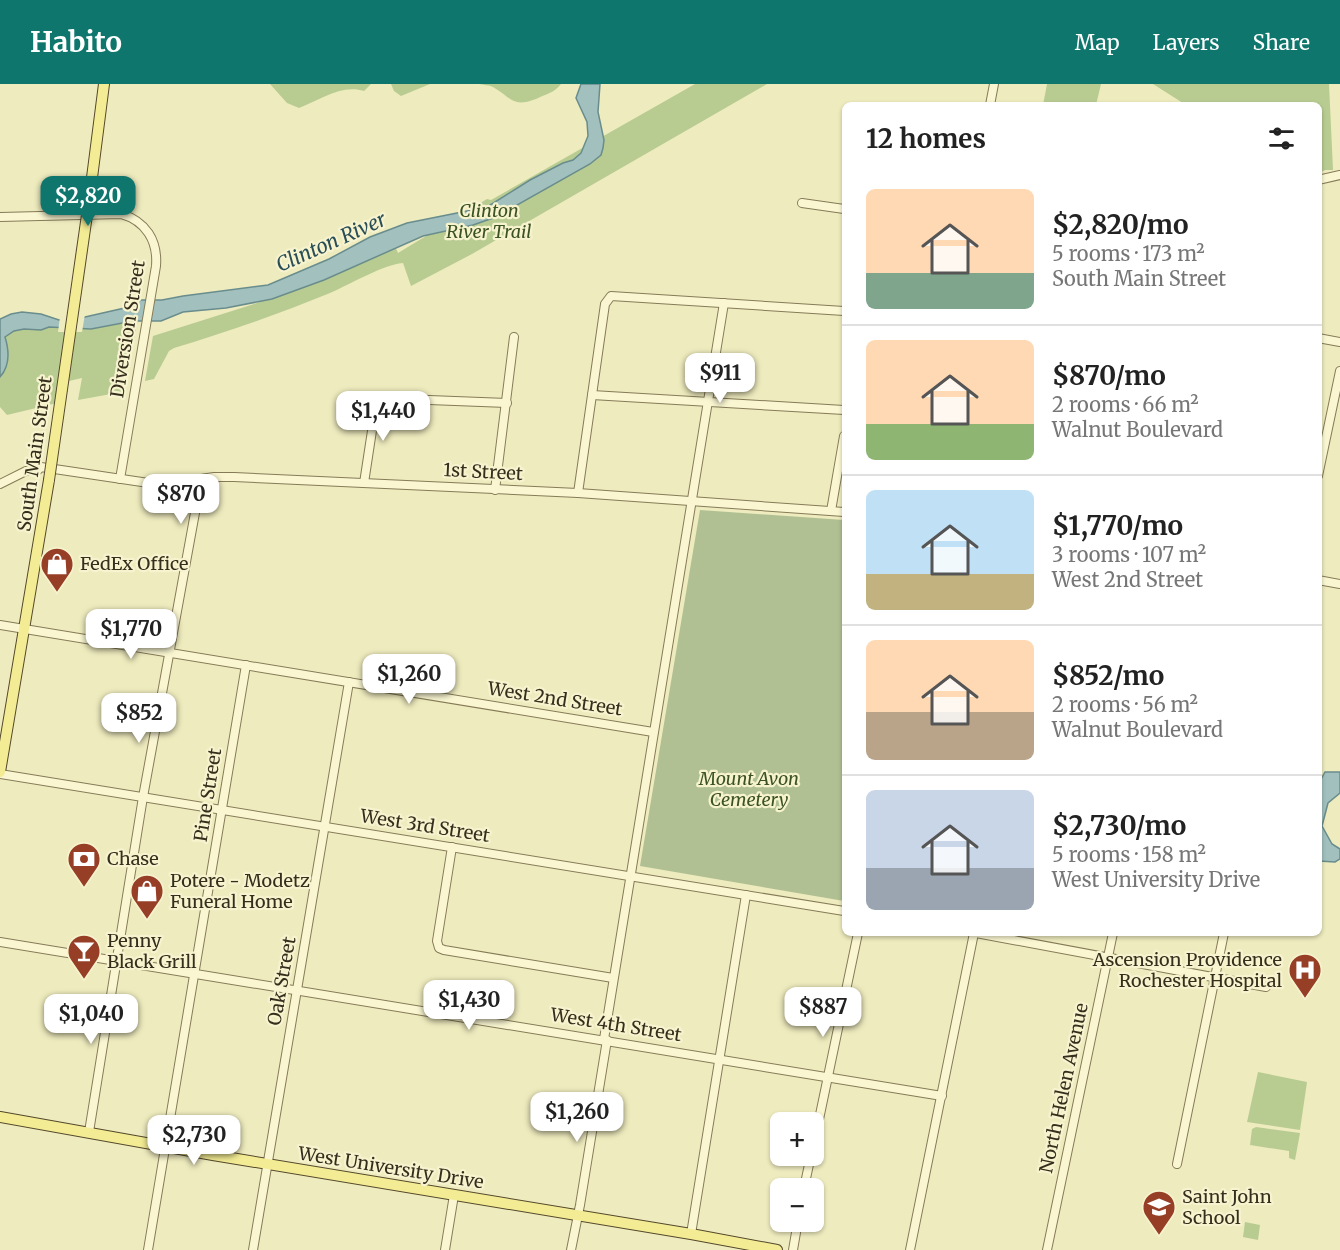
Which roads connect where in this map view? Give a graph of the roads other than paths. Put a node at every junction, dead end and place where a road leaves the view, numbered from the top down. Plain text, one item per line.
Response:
1 (104, 84) edge
2 (994, 84) edge
3 (991, 102) edge
4 (1340, 175) edge
5 (1322, 179) edge
6 (802, 203) dead end
7 (842, 209) edge
8 (0, 217) edge
9 (724, 303) junction
10 (842, 311) edge
11 (514, 337) dead end
12 (1322, 339) edge
13 (1340, 342) edge
14 (1340, 371) edge
15 (592, 395) junction
16 (707, 402) junction
17 (507, 403) junction
18 (842, 410) edge
19 (842, 448) edge
20 (1322, 457) edge
21 (120, 479) junction
22 (201, 480) junction
23 (364, 483) junction
24 (0, 484) edge
25 (495, 490) junction
26 (578, 494) junction
27 (692, 501) junction
28 (831, 511) junction
29 (842, 512) edge
30 (1322, 581) edge
31 (1340, 584) edge
32 (0, 625) edge
33 (24, 629) junction
34 (169, 653) junction
35 (246, 665) junction
36 (349, 682) junction
37 (653, 732) junction
38 (0, 773) edge
39 (143, 797) junction
40 (222, 810) junction
41 (324, 826) junction
42 (453, 847) junction
43 (629, 876) junction
44 (746, 895) junction
45 (842, 911) edge
46 (857, 936) edge
47 (974, 936) edge
48 (992, 936) edge
49 (1112, 936) edge
50 (1223, 936) edge
51 (0, 942) edge
52 (1108, 956) junction
53 (117, 962) junction
54 (195, 974) junction
55 (1215, 977) junction
56 (613, 978) junction
57 (1266, 987) dead end
58 (297, 990) junction
59 (605, 1040) junction
60 (719, 1059) junction
61 (829, 1077) junction
62 (942, 1096) junction
63 (821, 1112) edge
64 (0, 1117) edge
65 (89, 1132) junction
66 (166, 1146) junction
67 (268, 1164) junction
68 (1178, 1164) dead end
69 (454, 1194) junction
70 (578, 1215) junction
71 (796, 1232) edge
72 (691, 1233) junction
73 (733, 1246) edge
74 (148, 1250) edge
75 (253, 1250) edge
76 (445, 1250) edge
77 (571, 1250) edge
78 (777, 1250) edge
79 (793, 1250) edge
80 (910, 1250) edge
81 (1047, 1250) edge

1 - 33 main road, South Main Street, bridge
2 - 3 street
4 - 5 street
6 - 7 street
8 - 21 street, Diversion Street
9 - 10 street
9 - 15 street
9 - 16 street
11 - 17 street
12 - 13 street
14 - 20 street
15 - 16 street
15 - 26 street
16 - 18 street
16 - 27 street
17 - 23 street
17 - 25 street
19 - 28 street
21 - 22 street, 1st Street
21 - 24 street, 1st Street
22 - 23 street, 1st Street
22 - 34 street
23 - 25 street, 1st Street
25 - 26 street, 1st Street
26 - 27 street, 1st Street
27 - 28 street, 1st Street
27 - 37 street
28 - 29 street, 1st Street
30 - 31 street
32 - 33 street, West 2nd Street
33 - 34 street, West 2nd Street
33 - 38 main road, South Main Street
34 - 35 street, West 2nd Street
34 - 39 street
35 - 36 street, West 2nd Street
35 - 40 street, Pine Street
36 - 37 street, West 2nd Street
36 - 41 street, Oak Street
37 - 43 street
38 - 39 street, West 3rd Street
39 - 40 street, West 3rd Street
39 - 53 street
40 - 41 street, West 3rd Street
40 - 54 street, Pine Street
41 - 42 street, West 3rd Street
41 - 58 street, Oak Street
42 - 43 street, West 3rd Street
42 - 56 street
43 - 44 street, West 3rd Street
43 - 56 street
44 - 45 street, West 3rd Street
44 - 60 street
46 - 61 street
47 - 62 street
48 - 52 street
49 - 52 street, North Helen Avenue
50 - 55 street
51 - 53 street, West 4th Street
52 - 55 street
52 - 81 street, North Helen Avenue
53 - 54 street, West 4th Street
53 - 65 street
54 - 58 street, West 4th Street
54 - 66 street, Pine Street
55 - 57 street
55 - 68 street
56 - 59 street
58 - 59 street, West 4th Street
58 - 67 street, Oak Street
59 - 60 street, West 4th Street
59 - 70 street
60 - 61 street, West 4th Street
60 - 72 street
61 - 62 street, West 4th Street
61 - 63 street
62 - 80 street
64 - 65 main road, West University Drive
65 - 66 main road, West University Drive
66 - 67 main road, West University Drive
66 - 74 street, Pine Street
67 - 69 main road, West University Drive
67 - 75 street, Oak Street
69 - 70 main road, West University Drive
69 - 76 street
70 - 72 main road, West University Drive
70 - 77 street
71 - 79 street
72 - 73 main road, West University Drive
73 - 78 main road, West University Drive

